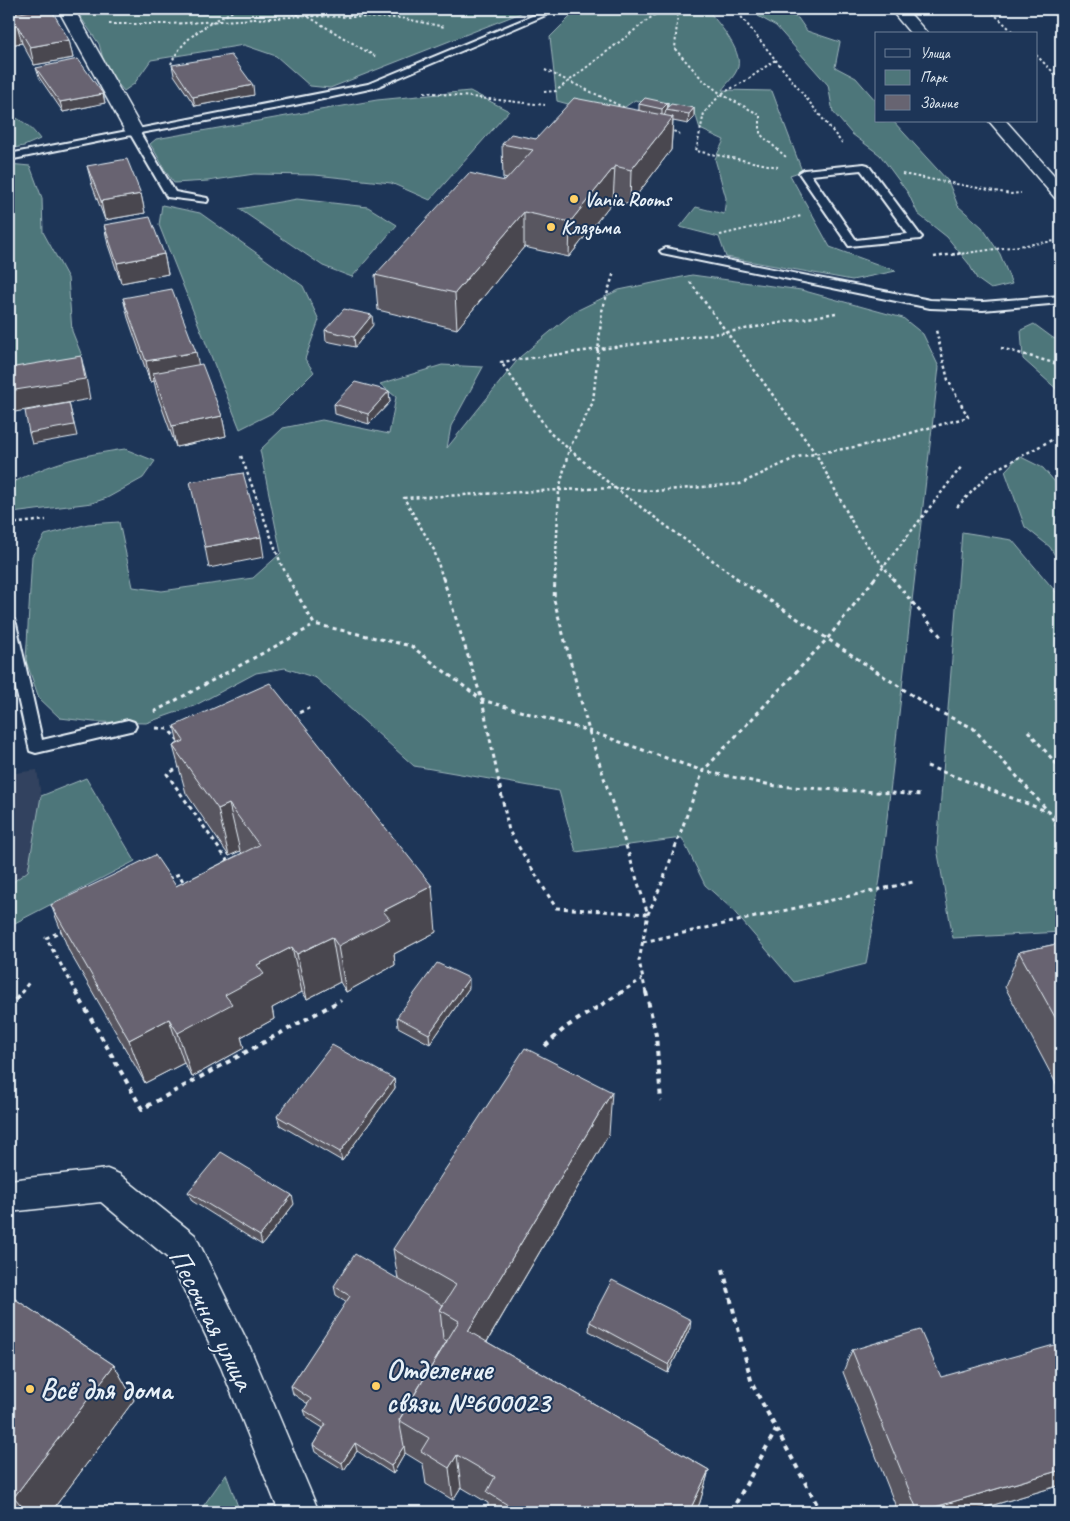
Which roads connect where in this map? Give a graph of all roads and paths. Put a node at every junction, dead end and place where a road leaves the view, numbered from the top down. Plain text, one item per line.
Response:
1 (66, 9) edge
2 (237, 9) edge
3 (267, 9) edge
4 (556, 9) edge
5 (662, 9) edge
6 (678, 9) edge
7 (735, 9) edge
8 (898, 9) edge
9 (989, 9) edge
10 (307, 16) junction
11 (215, 21) junction
12 (74, 24) junction
13 (918, 32) edge
14 (1013, 32) edge
15 (490, 35) junction
16 (1038, 57) edge
17 (775, 60) junction
18 (171, 64) edge
19 (545, 70) dead end
20 (403, 72) junction
21 (1061, 80) edge
22 (568, 81) junction
23 (371, 86) junction
24 (544, 92) dead end
25 (721, 94) junction
26 (545, 105) dead end
27 (630, 110) edge
28 (998, 122) edge
29 (664, 127) edge
30 (134, 131) junction
31 (682, 135) dead end
32 (847, 150) dead end
33 (696, 151) dead end
34 (9, 157) edge
35 (789, 160) dead end
36 (900, 173) dead end
37 (1059, 192) edge
38 (203, 200) dead end
39 (829, 209) junction
40 (1055, 241) dead end
41 (666, 251) junction
42 (932, 258) dead end
43 (614, 272) dead end
44 (894, 297) junction
45 (1061, 300) edge
46 (930, 304) junction
47 (728, 332) junction
48 (599, 348) junction
49 (1001, 348) dead end
50 (1061, 365) edge
51 (1061, 436) edge
52 (569, 449) junction
53 (816, 454) junction
54 (241, 456) dead end
55 (962, 466) dead end
56 (616, 488) junction
57 (559, 490) junction
58 (957, 507) dead end
59 (46, 520) dead end
60 (9, 524) edge
61 (883, 567) junction
62 (9, 624) edge
63 (311, 627) dead end
64 (828, 638) junction
65 (942, 638) dead end
66 (482, 700) junction
67 (309, 708) dead end
68 (291, 716) edge
69 (128, 726) junction
70 (1028, 731) dead end
71 (589, 732) junction
72 (182, 744) edge
73 (184, 765) edge
74 (927, 766) dead end
75 (1061, 769) edge
76 (704, 771) junction
77 (923, 795) dead end
78 (1049, 812) junction
79 (1061, 819) edge
80 (1061, 834) edge
81 (234, 871) edge
82 (913, 882) dead end
83 (161, 883) edge
84 (188, 888) edge
85 (648, 914) junction
86 (72, 926) edge
87 (643, 942) junction
88 (642, 979) junction
89 (30, 981) dead end
90 (341, 1000) dead end
91 (9, 1008) edge
92 (545, 1046) dead end
93 (661, 1102) dead end
94 (9, 1196) edge
95 (723, 1269) dead end
96 (776, 1429) junction
97 (298, 1512) edge
98 (731, 1512) edge
99 (821, 1512) edge

1 - 12 street
2 - 11 path
3 - 10 path
4 - 15 lane
5 - 22 path
6 - 25 path
7 - 17 path
8 - 13 street
9 - 14 path
10 - 11 path
10 - 15 path
10 - 20 path
11 - 12 path
11 - 18 path
12 - 30 street
15 - 20 lane
16 - 21 path
17 - 25 path
17 - 32 path
19 - 22 path
20 - 23 lane
22 - 24 path
22 - 27 path
23 - 26 path
23 - 30 lane
25 - 33 path
25 - 35 path
28 - 37 street
29 - 31 path
30 - 34 lane
30 - 38 lane
36 - 37 path
39 - 39 lane
39 - 41 path
40 - 42 path
41 - 44 lane
41 - 47 path
43 - 48 path
44 - 46 lane
44 - 47 path
45 - 46 lane
46 - 53 path
47 - 48 path
47 - 53 path
48 - 52 path
48 - 52 path
49 - 50 path
51 - 58 path
52 - 56 path
52 - 57 path
53 - 56 path
53 - 61 path
54 - 66 path
55 - 61 path
56 - 57 path
56 - 64 path
57 - 66 path
57 - 71 path
59 - 60 path
61 - 64 path
61 - 65 path
62 - 69 lane
63 - 69 path
64 - 76 path
64 - 78 path
66 - 71 path
66 - 85 path
67 - 68 path
69 - 72 path
70 - 75 path
71 - 76 path
71 - 85 path
73 - 81 path
74 - 78 path
76 - 77 path
76 - 85 path
78 - 79 path
78 - 80 path
82 - 87 path
83 - 84 path
85 - 87 path
86 - 90 path
87 - 88 path
88 - 92 path
88 - 93 path
89 - 91 path
94 - 97 street, Песочная улица
95 - 96 path
96 - 98 path
96 - 99 path

